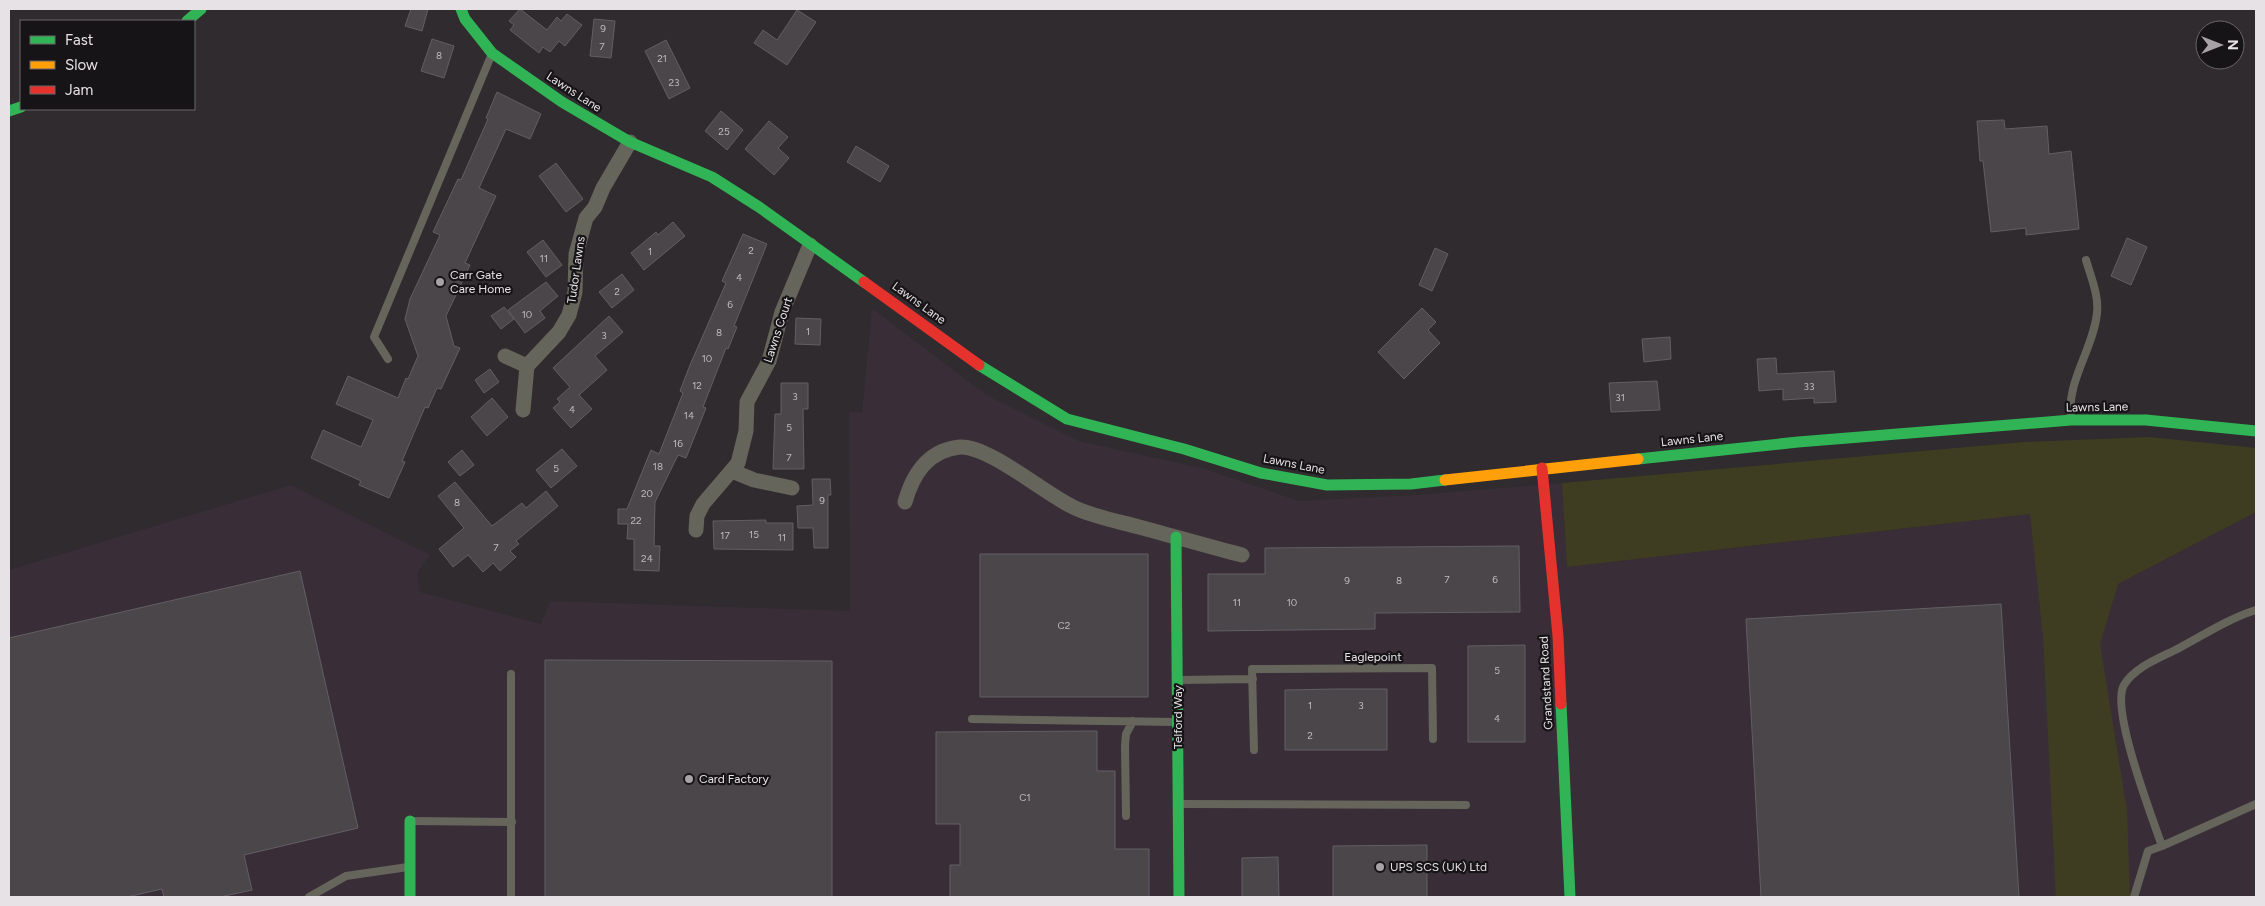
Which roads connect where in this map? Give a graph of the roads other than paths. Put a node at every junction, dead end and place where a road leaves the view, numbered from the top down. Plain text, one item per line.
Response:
1 (200, 9) edge
2 (461, 9) edge
3 (188, 20) edge
4 (492, 53) junction
5 (630, 142) junction
6 (810, 245) junction
7 (2086, 260) dead end
8 (506, 356) dead end
9 (388, 359) dead end
10 (527, 366) junction
11 (523, 410) dead end
12 (2071, 420) junction
13 (2256, 432) edge
14 (1542, 468) junction
15 (732, 471) junction
16 (792, 488) dead end
17 (905, 502) dead end
18 (696, 530) dead end
19 (1176, 537) junction
20 (1242, 555) dead end
21 (2256, 610) edge
22 (511, 674) dead end
23 (1252, 679) junction
24 (1177, 680) junction
25 (972, 719) dead end
26 (1132, 722) junction
27 (1178, 722) junction
28 (1433, 739) dead end
29 (1254, 750) dead end
30 (1178, 804) junction
31 (2256, 804) edge
32 (1466, 806) dead end
33 (1126, 816) dead end
34 (410, 822) joint
35 (512, 822) junction
36 (2162, 846) junction
37 (410, 867) junction
38 (309, 897) edge
39 (410, 897) edge
40 (511, 897) edge
41 (1179, 897) edge
42 (1570, 897) edge
43 (2134, 897) edge

1 - 3 street
2 - 4 street, Lawns Lane
4 - 5 street, Lawns Lane
4 - 9 lane
5 - 6 street, Lawns Lane
5 - 10 street, Tudor Lawns
6 - 14 street, Lawns Lane
6 - 15 street, Lawns Court
7 - 12 lane
8 - 10 street
10 - 11 street
12 - 13 street, Lawns Lane
12 - 14 street, Lawns Lane
14 - 42 street, Grandstand Road
15 - 16 street
15 - 18 street, Lawns Court
17 - 19 street
19 - 20 street
19 - 24 street, Telford Way
21 - 36 lane
22 - 35 lane
23 - 24 lane
23 - 28 lane, Eaglepoint
23 - 29 lane
24 - 27 street, Telford Way
25 - 26 lane
26 - 27 lane
26 - 33 lane
27 - 30 street, Telford Way
30 - 32 lane
30 - 41 street, Telford Way
31 - 36 lane
34 - 35 lane
34 - 37 street
35 - 40 lane
36 - 43 lane
37 - 38 lane
37 - 39 street

